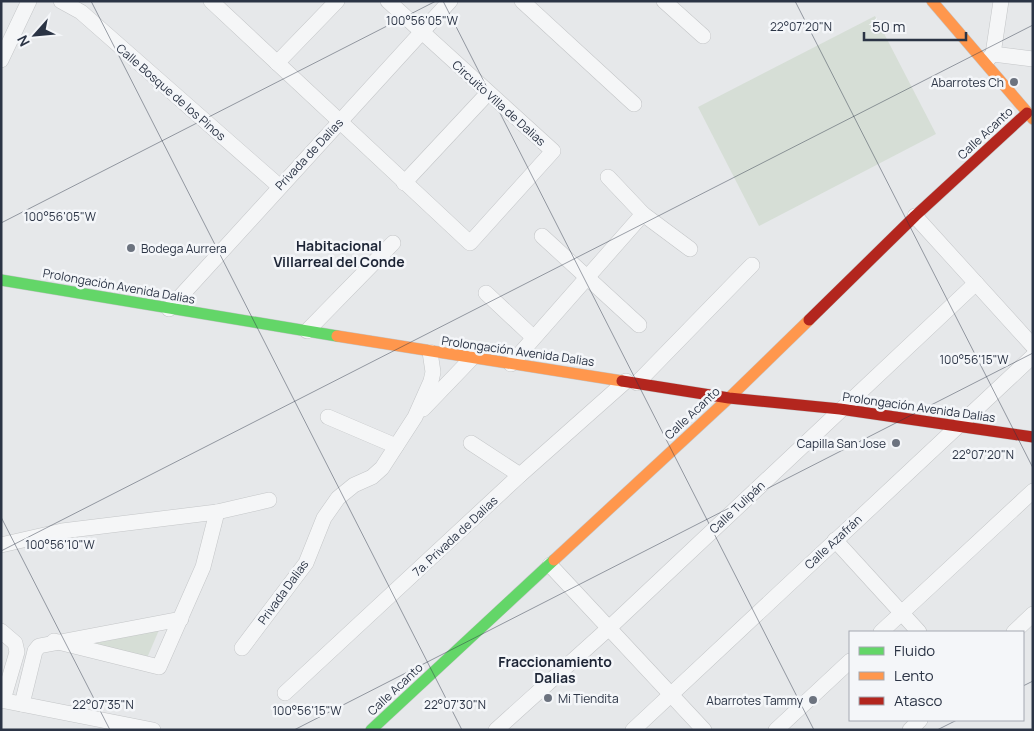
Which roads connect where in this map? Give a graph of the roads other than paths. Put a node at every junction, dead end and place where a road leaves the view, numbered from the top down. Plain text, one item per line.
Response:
1 (29, 1) edge
2 (61, 1) edge
3 (337, 1) edge
4 (388, 1) edge
5 (450, 1) edge
6 (522, 1) edge
7 (664, 1) edge
8 (932, 1) edge
9 (1001, 1) edge
10 (221, 4) edge
11 (422, 33) junction
12 (702, 36) dead end
13 (5, 41) edge
14 (989, 58) junction
15 (1033, 59) edge
16 (1, 60) edge
17 (277, 63) junction
18 (488, 93) junction
19 (634, 104) dead end
20 (1030, 116) edge
21 (339, 122) junction
22 (608, 177) dead end
23 (404, 184) junction
24 (279, 186) junction
25 (643, 214) junction
26 (915, 216) junction
27 (542, 236) dead end
28 (393, 243) dead end
29 (690, 249) dead end
30 (752, 265) dead end
31 (587, 277) junction
32 (1, 280) edge
33 (976, 283) junction
34 (486, 293) dead end
35 (169, 309) junction
36 (639, 325) dead end
37 (307, 331) junction
38 (533, 338) junction
39 (1033, 346) edge
40 (430, 352) junction
41 (1033, 356) edge
42 (472, 358) junction
43 (511, 364) junction
44 (631, 382) junction
45 (729, 398) junction
46 (840, 409) junction
47 (328, 417) dead end
48 (415, 417) junction
49 (957, 426) junction
50 (1033, 437) edge
51 (471, 443) dead end
52 (396, 446) junction
53 (520, 475) junction
54 (1033, 491) edge
55 (269, 500) dead end
56 (217, 512) junction
57 (835, 540) junction
58 (1, 545) edge
59 (550, 565) junction
60 (902, 613) junction
61 (1033, 614) edge
62 (181, 619) junction
63 (609, 628) junction
64 (1, 631) edge
65 (882, 631) edge
66 (918, 631) edge
67 (1015, 631) edge
68 (54, 642) junction
69 (242, 648) dead end
70 (849, 662) edge
71 (285, 693) dead end
72 (671, 694) junction
73 (2, 700) edge
74 (22, 704) junction
75 (919, 721) edge
76 (99, 725) edge
77 (153, 730) edge
78 (371, 730) edge
79 (496, 730) edge
80 (633, 730) edge
81 (704, 730) edge
82 (776, 730) edge
83 (910, 730) edge

1 - 13 street
2 - 24 street, Calle Bosque de los Pinos
3 - 17 street
4 - 11 street, Circuito Villa de Dalias
5 - 11 street, Privada de Dalias
6 - 19 street
7 - 12 street
8 - 14 street
9 - 14 street
10 - 17 street, Circuito Villa de Dalias
11 - 18 street, Circuito Villa de Dalias
11 - 21 street, Privada de Dalias
13 - 16 street
14 - 15 street
14 - 20 street
17 - 21 street, Circuito Villa de Dalias
18 - 23 street
18 - 23 street, Circuito Villa de Dalias
20 - 26 street, Calle Acanto
21 - 23 street, Circuito Villa de Dalias
21 - 24 street, Privada de Dalias
22 - 25 street
24 - 35 street, Privada de Dalias
25 - 29 street
25 - 31 street
26 - 33 street
26 - 45 street, Calle Acanto
27 - 31 street
28 - 37 street
30 - 44 street, 7a. Privada de Dalias
31 - 36 street
31 - 38 street
32 - 35 street, Prolongación Avenida Dalias
33 - 39 street
33 - 46 street, Calle Tulipán
34 - 38 street
35 - 37 street, Prolongación Avenida Dalias
37 - 40 street, Prolongación Avenida Dalias
38 - 43 street
40 - 42 street, Prolongación Avenida Dalias
40 - 48 street, Privada Dalias
41 - 49 street, Calle Azafrán
42 - 43 street, Prolongación Avenida Dalias
42 - 48 street, Privada Dalias
43 - 44 street, Prolongación Avenida Dalias
44 - 45 street, Prolongación Avenida Dalias
44 - 53 street, 7a. Privada de Dalias
45 - 46 street, Prolongación Avenida Dalias
45 - 59 street, Calle Acanto
46 - 49 street, Prolongación Avenida Dalias
46 - 63 street, Calle Tulipán
47 - 52 street
48 - 52 street, Privada Dalias
49 - 50 street, Prolongación Avenida Dalias
49 - 57 street, Calle Azafrán
51 - 53 street
52 - 69 street, Privada Dalias
53 - 71 street, 7a. Privada de Dalias
54 - 60 street
55 - 56 street
56 - 58 street
56 - 62 street
57 - 60 street
57 - 72 street, Calle Azafrán
59 - 63 street
59 - 78 street, Calle Acanto
60 - 65 street
60 - 66 street
61 - 67 street
62 - 68 street
62 - 68 street
63 - 72 street
63 - 79 street, Calle Tulipán
64 - 73 street
68 - 74 street
70 - 82 street
72 - 80 street, Calle Azafrán
72 - 81 street
73 - 74 street
74 - 76 street
75 - 83 street
76 - 77 street

